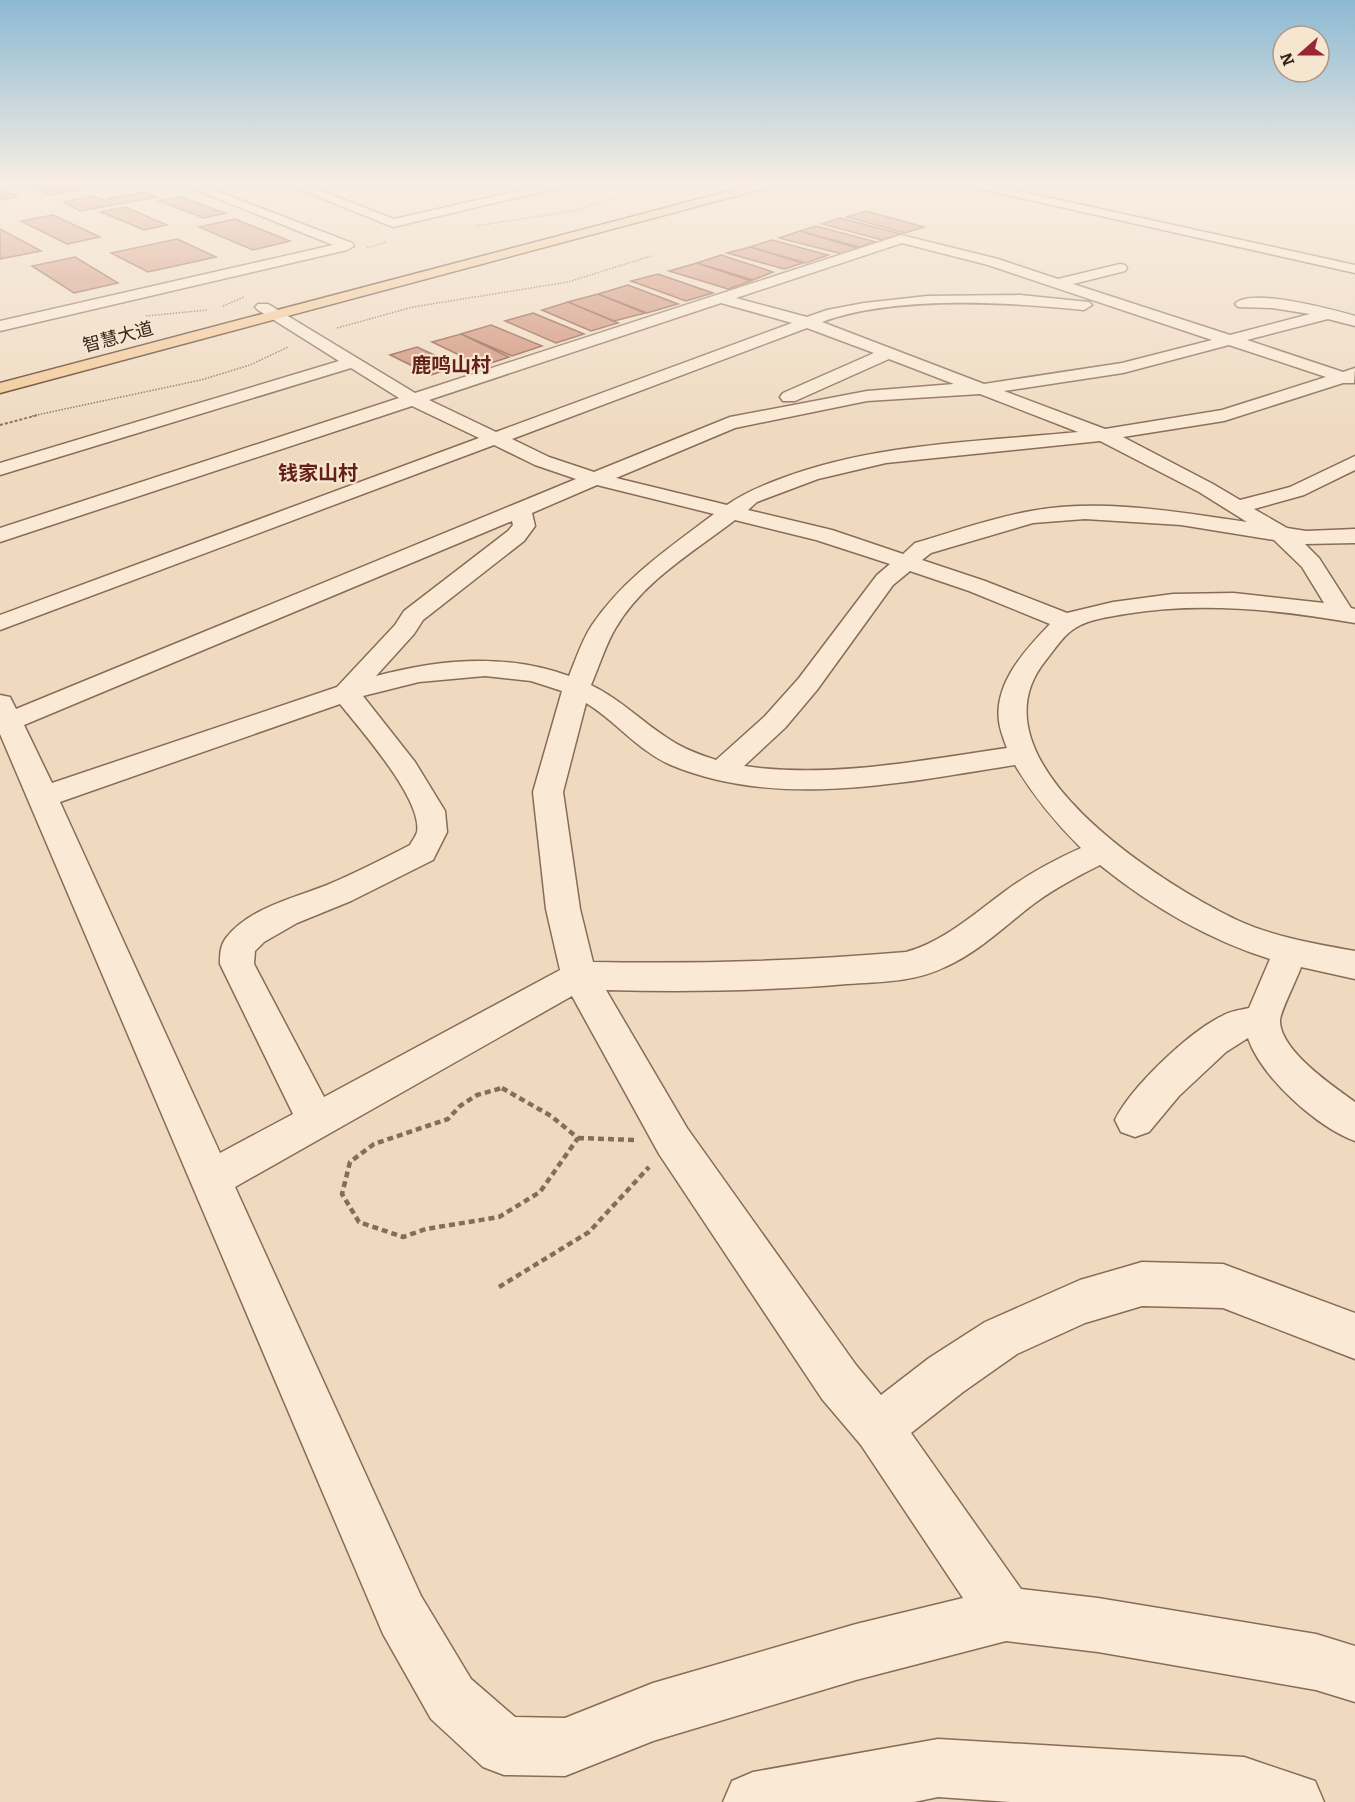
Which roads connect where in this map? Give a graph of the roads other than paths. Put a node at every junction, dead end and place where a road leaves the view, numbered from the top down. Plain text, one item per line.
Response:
1 (250, 268) edge
2 (430, 268) edge
3 (439, 268) edge
4 (810, 268) edge
5 (1011, 268) edge
6 (1120, 268) dead end
7 (1058, 283) junction
8 (719, 298) junction
9 (1243, 304) dead end
10 (271, 311) junction
11 (1140, 311) junction
12 (1328, 314) junction
13 (1355, 321) edge
14 (807, 322) junction
15 (1, 325) edge
16 (1231, 340) junction
17 (888, 353) junction
18 (354, 362) junction
19 (0, 375) edge
20 (1351, 377) edge
21 (0, 388) edge
22 (983, 389) junction
23 (413, 399) junction
24 (730, 423) junction
25 (1103, 435) junction
26 (496, 439) junction
27 (1355, 462) edge
28 (0, 469) edge
29 (592, 478) junction
30 (1236, 507) junction
31 (521, 509) junction
32 (731, 513) junction
33 (1282, 535) junction
34 (0, 536) edge
35 (1355, 536) edge
36 (906, 562) junction
37 (1349, 615) edge
38 (1067, 622) junction
39 (0, 623) edge
40 (578, 687) junction
41 (345, 693) junction
42 (4, 713) edge
43 (1024, 755) junction
44 (722, 771) junction
45 (43, 796) junction
46 (1103, 850) junction
47 (1290, 952) junction
48 (1355, 966) edge
49 (579, 976) junction
50 (1262, 1020) junction
51 (1135, 1120) dead end
52 (316, 1121) junction
53 (1355, 1124) edge
54 (212, 1179) junction
55 (1355, 1336) edge
56 (878, 1428) junction
57 (1006, 1614) junction
58 (1355, 1674) edge
59 (753, 1802) edge
60 (1294, 1802) edge

1 - 15 street
2 - 10 main road, 智慧大道
3 - 10 main road, 智慧大道
4 - 8 street
5 - 7 street
6 - 7 street
7 - 11 street
8 - 14 street
8 - 23 street
9 - 12 street
10 - 18 street
10 - 19 main road, 智慧大道
10 - 21 main road, 智慧大道
11 - 14 street
11 - 16 street
12 - 13 street
12 - 16 street
14 - 17 street
14 - 26 street
16 - 20 street
16 - 22 street
17 - 22 street
17 - 24 street
18 - 23 street
18 - 28 street
20 - 25 street
22 - 24 street
22 - 25 street
23 - 26 street
23 - 34 street
24 - 29 street
25 - 30 street
25 - 32 street
26 - 29 street
26 - 39 street
27 - 30 street
29 - 31 street
29 - 32 street
30 - 33 street
31 - 41 street
31 - 42 street
32 - 36 street
32 - 40 street
33 - 35 street
33 - 36 street
33 - 37 street
36 - 38 street
36 - 44 street
37 - 38 street
38 - 43 street
40 - 41 street
40 - 44 street
40 - 49 street
41 - 45 street
41 - 52 street
42 - 45 street
43 - 44 street
43 - 46 street
45 - 54 street
46 - 47 street
46 - 49 street
47 - 48 street
47 - 50 street
49 - 52 street
49 - 56 street
50 - 51 street
50 - 53 street
52 - 54 street
54 - 57 street
55 - 56 street
56 - 57 street
57 - 58 street
59 - 60 street

